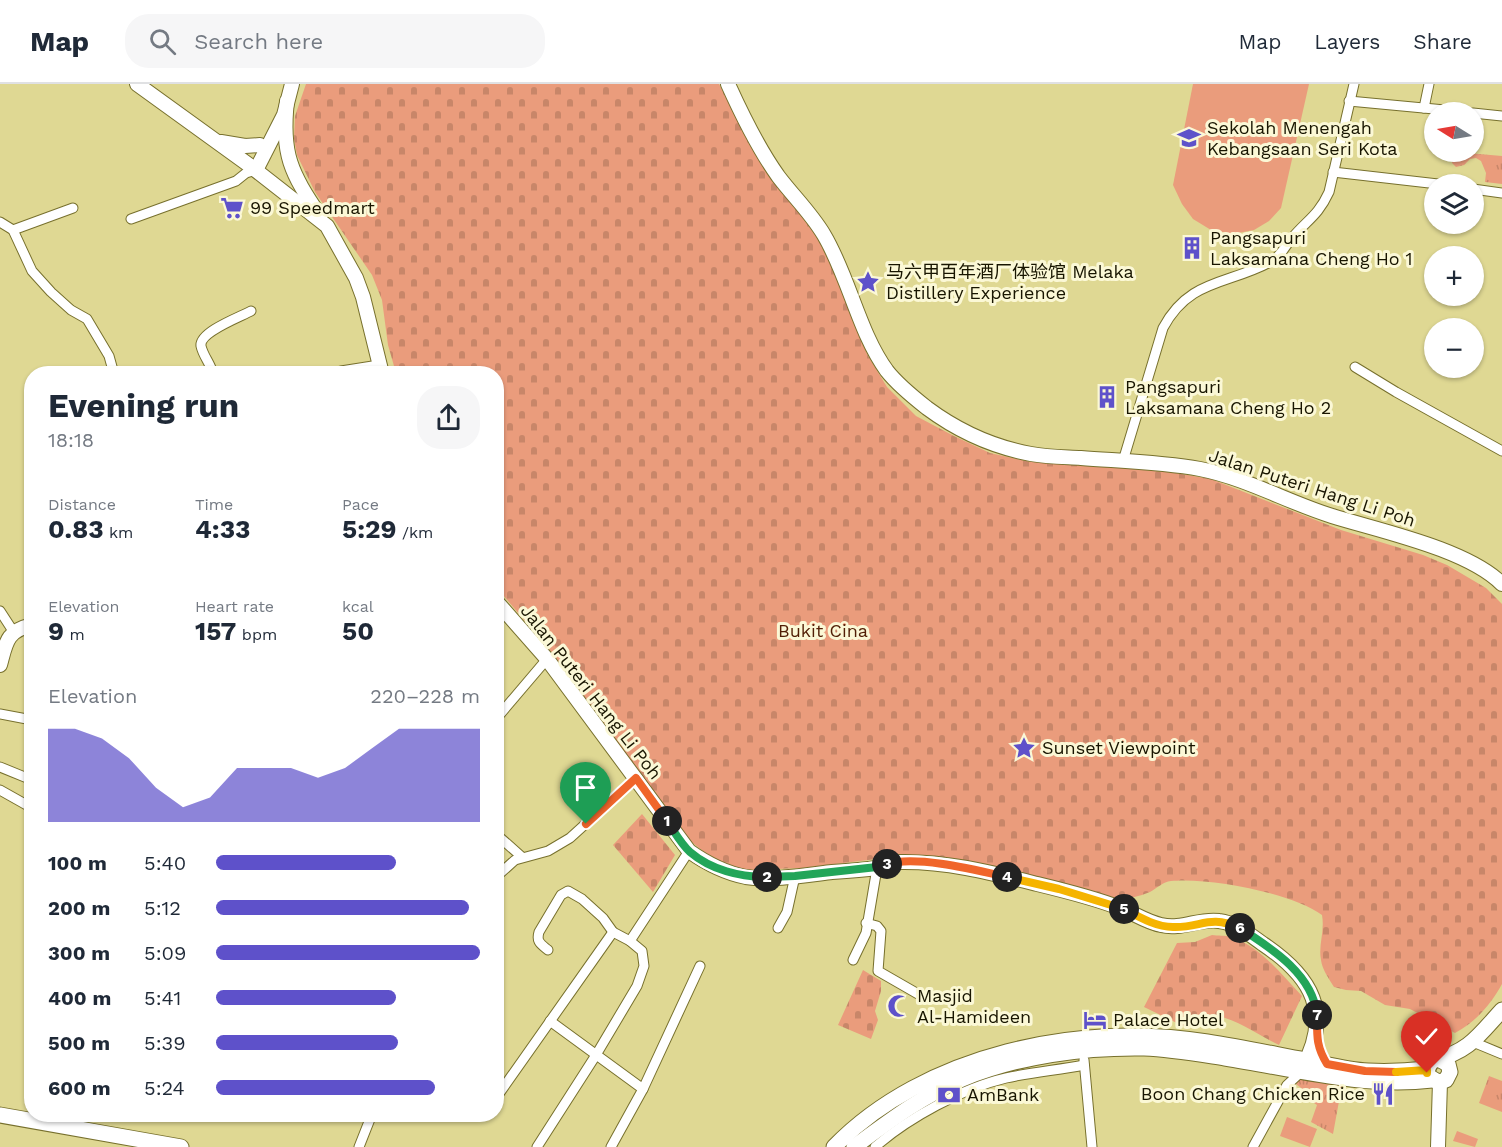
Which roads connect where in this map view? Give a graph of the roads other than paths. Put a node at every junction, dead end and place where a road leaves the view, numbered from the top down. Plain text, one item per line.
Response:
1 (137, 84) edge
2 (292, 84) edge
3 (728, 84) edge
4 (1354, 84) edge
5 (1429, 84) edge
6 (287, 101) junction
7 (1349, 101) junction
8 (1425, 102) edge
9 (1424, 108) edge
10 (1484, 114) edge
11 (1502, 116) edge
12 (216, 141) junction
13 (260, 145) junction
14 (250, 169) junction
15 (1333, 172) junction
16 (1424, 182) edge
17 (1484, 191) edge
18 (1502, 193) edge
19 (73, 208) dead end
20 (131, 219) dead end
21 (0, 222) edge
22 (327, 226) junction
23 (13, 230) junction
24 (251, 311) dead end
25 (112, 366) edge
26 (210, 366) edge
27 (380, 366) edge
28 (1355, 367) dead end
29 (1502, 451) edge
30 (1123, 461) junction
31 (1500, 580) edge
32 (0, 611) edge
33 (504, 615) edge
34 (24, 628) edge
35 (13, 631) junction
36 (547, 659) junction
37 (0, 662) edge
38 (504, 710) edge
39 (0, 714) edge
40 (24, 718) edge
41 (0, 767) edge
42 (24, 777) edge
43 (636, 778) junction
44 (0, 790) edge
45 (24, 804) edge
46 (504, 841) edge
47 (689, 851) junction
48 (522, 857) junction
49 (877, 867) junction
50 (504, 869) edge
51 (795, 876) junction
52 (867, 923) junction
53 (778, 928) dead end
54 (613, 932) junction
55 (630, 941) junction
56 (548, 950) dead end
57 (853, 960) dead end
58 (700, 966) dead end
59 (925, 998) dead end
60 (1502, 1010) edge
61 (550, 1020) junction
62 (1316, 1035) junction
63 (1473, 1042) junction
64 (1084, 1052) junction
65 (1502, 1054) edge
66 (596, 1055) junction
67 (1327, 1064) junction
68 (1304, 1066) junction
69 (1438, 1073) junction
70 (504, 1086) edge
71 (644, 1089) junction
72 (0, 1115) edge
73 (24, 1119) edge
74 (40, 1122) edge
75 (369, 1122) edge
76 (181, 1147) edge
77 (360, 1147) edge
78 (537, 1147) edge
79 (610, 1147) edge
80 (834, 1147) edge
81 (854, 1147) edge
82 (875, 1147) edge
83 (1092, 1147) edge
84 (1253, 1147) edge
85 (1438, 1147) edge

1 - 12 main road
2 - 6 main road
3 - 30 main road, Jalan Puteri Hang Li Poh
4 - 7 street
5 - 8 street
6 - 13 main road
6 - 14 main road
6 - 22 main road
7 - 9 street
7 - 15 street
10 - 11 street
12 - 13 main road
12 - 14 main road
13 - 14 main road
14 - 20 street
14 - 22 main road
15 - 16 street
15 - 30 street
17 - 18 street
19 - 23 street
21 - 23 street
22 - 27 main road
23 - 25 street
24 - 26 street
28 - 29 street
30 - 31 main road, Jalan Puteri Hang Li Poh
32 - 35 street
33 - 36 main road, Jalan Puteri Hang Li Poh
34 - 35 main road
35 - 37 main road
36 - 38 street
36 - 43 main road, Jalan Puteri Hang Li Poh
39 - 40 street
41 - 42 street
43 - 47 main road, Jalan Puteri Hang Li Poh
43 - 48 street
44 - 45 street
46 - 48 street
47 - 51 main road, Jalan Puteri Hang Li Poh
47 - 55 street
48 - 50 street
49 - 51 main road, Jalan Puteri Hang Li Poh
49 - 52 street
49 - 62 main road, Jalan Puteri Hang Li Poh
51 - 53 street
52 - 57 street
52 - 59 street
54 - 55 street
54 - 56 street
54 - 61 street
55 - 66 street
58 - 71 street
60 - 63 main road
61 - 66 street
61 - 70 street
62 - 67 main road
62 - 68 main road, Jalan Puteri Hang Li Poh
63 - 65 street
63 - 69 main road
64 - 68 main road
64 - 80 main road
64 - 81 main road
64 - 82 street
64 - 83 street
66 - 71 street
66 - 78 street
67 - 68 main road
67 - 69 main road
68 - 69 main road
68 - 84 street
69 - 85 main road
71 - 79 street
72 - 73 main road
74 - 76 main road
75 - 77 street

